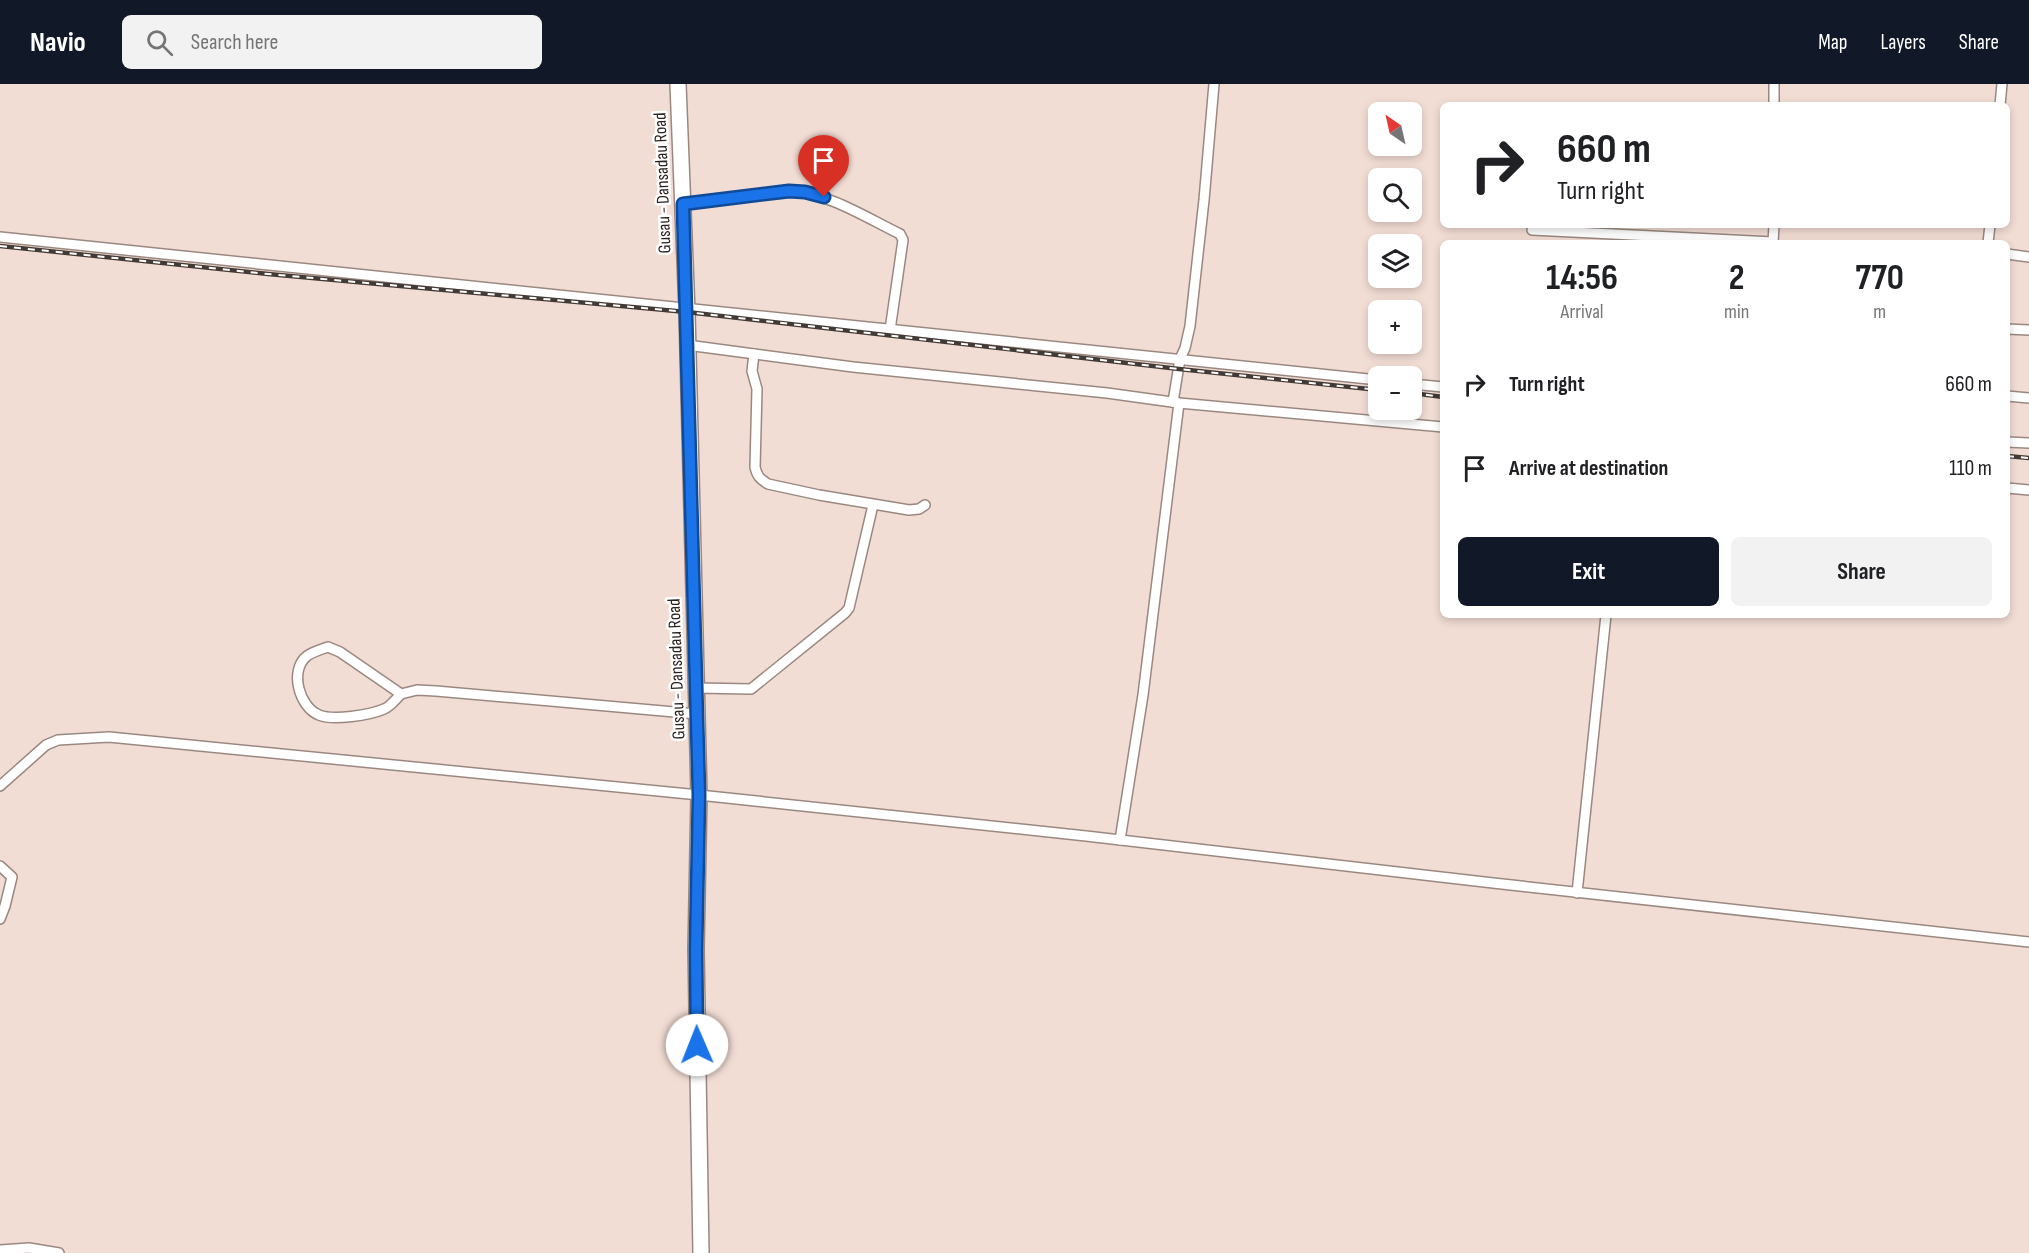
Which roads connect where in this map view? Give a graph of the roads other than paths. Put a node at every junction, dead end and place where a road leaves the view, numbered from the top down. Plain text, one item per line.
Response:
1 (678, 84) edge
2 (1214, 84) edge
3 (1774, 84) edge
4 (2002, 84) edge
5 (1774, 102) edge
6 (2000, 102) edge
7 (683, 204) junction
8 (1533, 230) dead end
9 (0, 237) edge
10 (1624, 239) edge
11 (1674, 240) edge
12 (2010, 254) edge
13 (2029, 257) edge
14 (686, 307) junction
15 (2010, 329) edge
16 (890, 330) junction
17 (2029, 330) edge
18 (687, 345) junction
19 (753, 354) junction
20 (1180, 359) junction
21 (1368, 379) edge
22 (1422, 385) edge
23 (1440, 387) edge
24 (2010, 396) edge
25 (2029, 398) edge
26 (1176, 403) junction
27 (1440, 427) edge
28 (2010, 442) edge
29 (2029, 443) edge
30 (2010, 488) edge
31 (2029, 490) edge
32 (873, 505) junction
33 (925, 505) dead end
34 (1606, 618) edge
35 (696, 688) junction
36 (401, 694) junction
37 (697, 714) junction
38 (0, 786) edge
39 (699, 795) junction
40 (1120, 840) junction
41 (0, 866) edge
42 (1577, 893) junction
43 (0, 919) edge
44 (2029, 942) edge
45 (0, 1250) edge
46 (13, 1251) edge
47 (59, 1253) edge
48 (701, 1253) edge

1 - 7 main road, Gusau - Dansadau Road
2 - 20 street
3 - 5 street
4 - 6 street
7 - 14 main road, Gusau - Dansadau Road
7 - 16 street
8 - 10 street
9 - 14 street
10 - 11 street
12 - 13 street
14 - 16 street
14 - 18 main road, Gusau - Dansadau Road
15 - 17 street
16 - 20 street
18 - 19 street
18 - 35 main road, Gusau - Dansadau Road
19 - 26 street
19 - 32 street
20 - 21 street
20 - 26 street
22 - 23 street
24 - 25 street
26 - 27 street
26 - 40 street
28 - 29 street
30 - 31 street
32 - 33 street
32 - 35 street
34 - 42 street
35 - 37 main road, Gusau - Dansadau Road
36 - 36 street
36 - 37 street
37 - 39 main road, Gusau - Dansadau Road
38 - 39 street
39 - 40 street
39 - 48 main road, Gusau - Dansadau Road
40 - 42 street
41 - 43 street
42 - 44 street
45 - 46 street
46 - 47 street

